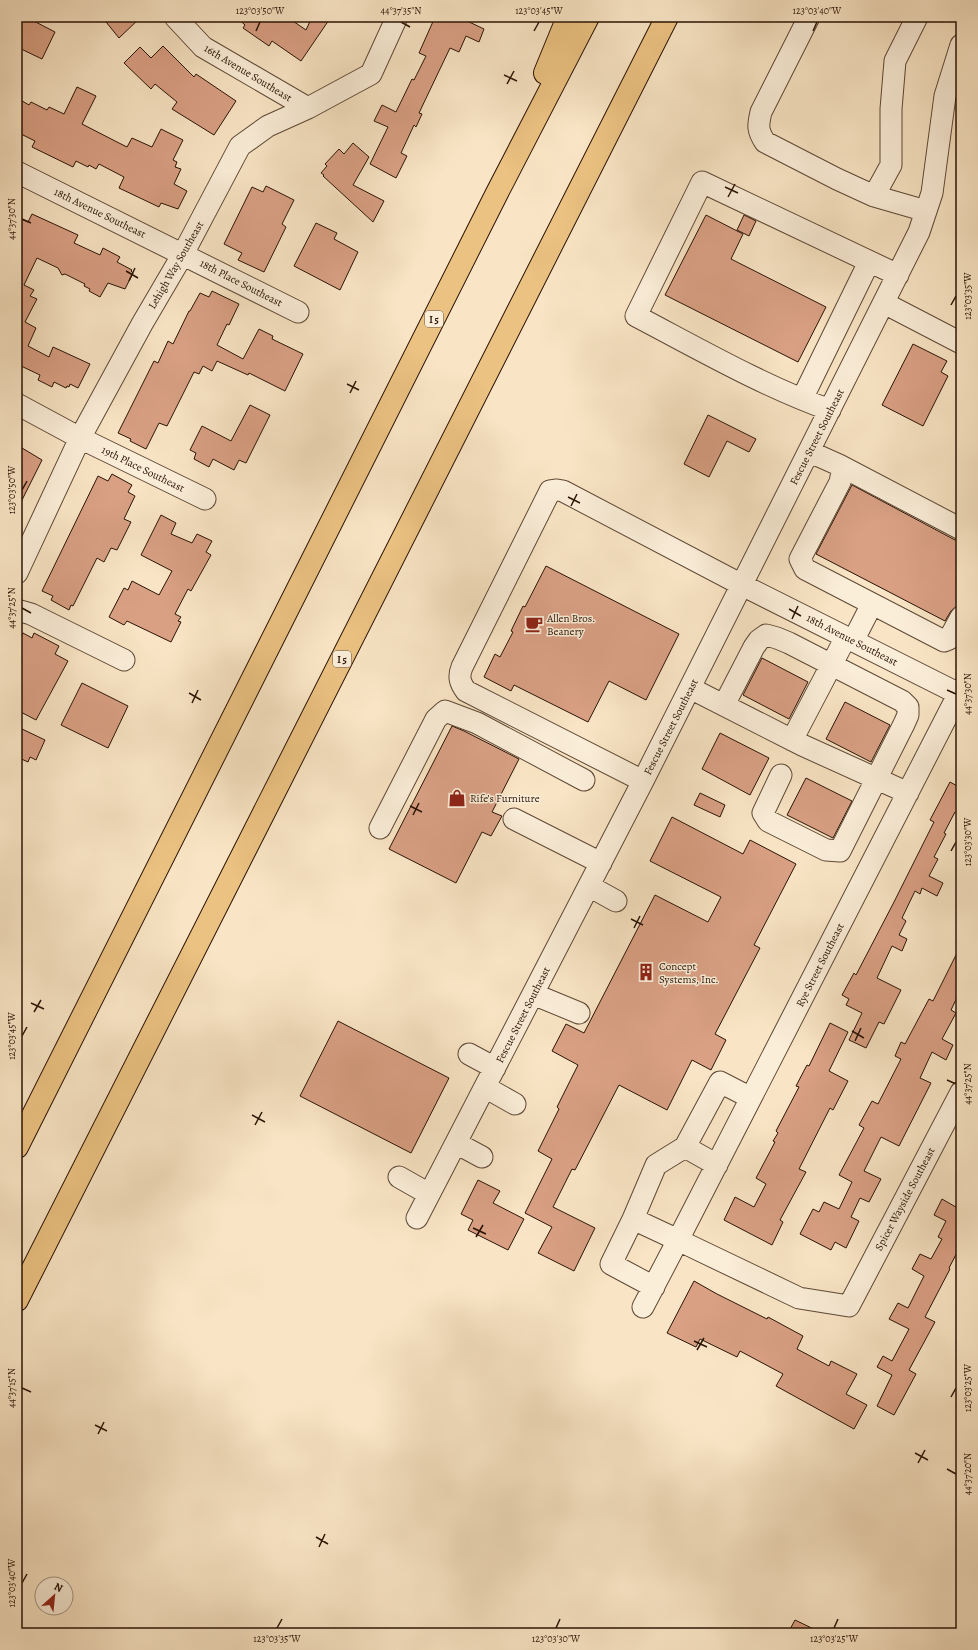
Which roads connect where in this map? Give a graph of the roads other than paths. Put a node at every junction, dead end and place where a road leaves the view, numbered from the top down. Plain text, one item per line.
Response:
1 (175, 17) edge
2 (397, 17) edge
3 (568, 17) edge
4 (588, 17) edge
5 (667, 17) edge
6 (810, 17) edge
7 (917, 17) edge
8 (961, 46) edge
9 (308, 108) junction
10 (17, 172) edge
11 (497, 193) junction
12 (874, 196) junction
13 (926, 211) junction
14 (183, 254) junction
15 (869, 262) junction
16 (898, 275) junction
17 (884, 303) junction
18 (298, 312) dead end
19 (961, 343) edge
20 (802, 399) junction
21 (17, 404) edge
22 (830, 410) junction
23 (80, 438) junction
24 (810, 452) junction
25 (839, 465) junction
26 (205, 499) dead end
27 (961, 529) edge
28 (17, 573) edge
29 (742, 585) junction
30 (872, 604) junction
31 (17, 610) edge
32 (961, 617) edge
33 (850, 639) junction
34 (124, 660) dead end
35 (832, 665) junction
36 (690, 688) junction
37 (960, 693) edge
38 (724, 705) junction
39 (792, 740) junction
40 (781, 775) dead end
41 (878, 779) junction
42 (584, 780) dead end
43 (644, 781) junction
44 (908, 793) junction
45 (514, 820) dead end
46 (380, 828) dead end
47 (601, 863) junction
48 (589, 886) junction
49 (616, 901) dead end
50 (533, 994) junction
51 (578, 1013) dead end
52 (469, 1054) dead end
53 (495, 1068) junction
54 (485, 1087) junction
55 (961, 1092) edge
56 (751, 1098) junction
57 (516, 1104) dead end
58 (456, 1143) junction
59 (17, 1147) edge
60 (685, 1147) junction
61 (482, 1157) dead end
62 (717, 1165) junction
63 (400, 1177) dead end
64 (429, 1194) junction
65 (417, 1218) dead end
66 (633, 1219) junction
67 (678, 1240) junction
68 (654, 1287) junction
69 (17, 1300) edge
70 (643, 1307) dead end

1 - 9 street, 16th Avenue Southeast
2 - 9 street, Lehigh Way Southeast
3 - 11 highway
4 - 11 highway, I 5
5 - 69 highway, I 5
6 - 12 street
7 - 12 street
8 - 13 street, Fescue Street Southeast
9 - 14 street, Lehigh Way Southeast
10 - 14 street, 18th Avenue Southeast
11 - 59 highway, I 5
12 - 13 street
13 - 16 street, Fescue Street Southeast
14 - 18 street, 18th Place Southeast
14 - 23 street, Lehigh Way Southeast
15 - 16 street
15 - 20 street
15 - 20 street
16 - 17 street, Fescue Street Southeast
17 - 19 street
17 - 22 street, Fescue Street Southeast
20 - 22 street
21 - 23 street, 19th Place Southeast
22 - 24 street, Fescue Street Southeast
23 - 26 street, 19th Place Southeast
23 - 28 street, Lehigh Way Southeast
24 - 25 street
24 - 29 street, Fescue Street Southeast
25 - 27 street
25 - 30 street
29 - 33 street, 18th Avenue Southeast
29 - 36 street, Fescue Street Southeast
29 - 43 street, 18th Avenue Southeast
30 - 32 street
30 - 33 street
31 - 34 street
33 - 35 street
33 - 37 street, 18th Avenue Southeast
35 - 38 street
35 - 39 street
35 - 41 street
36 - 38 street
36 - 43 street, Fescue Street Southeast
37 - 44 street, Rye Street Southeast
38 - 39 street
39 - 41 street
40 - 41 street
41 - 44 street
42 - 46 street
43 - 47 street, Fescue Street Southeast
44 - 56 street, Rye Street Southeast
45 - 47 street
47 - 48 street, Fescue Street Southeast
48 - 49 street
48 - 50 street, Fescue Street Southeast
50 - 51 street
50 - 53 street, Fescue Street Southeast
52 - 53 street
53 - 54 street, Fescue Street Southeast
54 - 57 street
54 - 58 street, Fescue Street Southeast
55 - 67 street, Spicer Wayside Southeast
56 - 60 street
56 - 62 street, Rye Street Southeast
58 - 61 street
58 - 64 street, Fescue Street Southeast
60 - 62 street
60 - 66 street
62 - 67 street, Rye Street Southeast
63 - 64 street
64 - 65 street, Fescue Street Southeast
66 - 67 street
66 - 68 street
67 - 68 street, Rye Street Southeast
68 - 70 street, Rye Street Southeast

